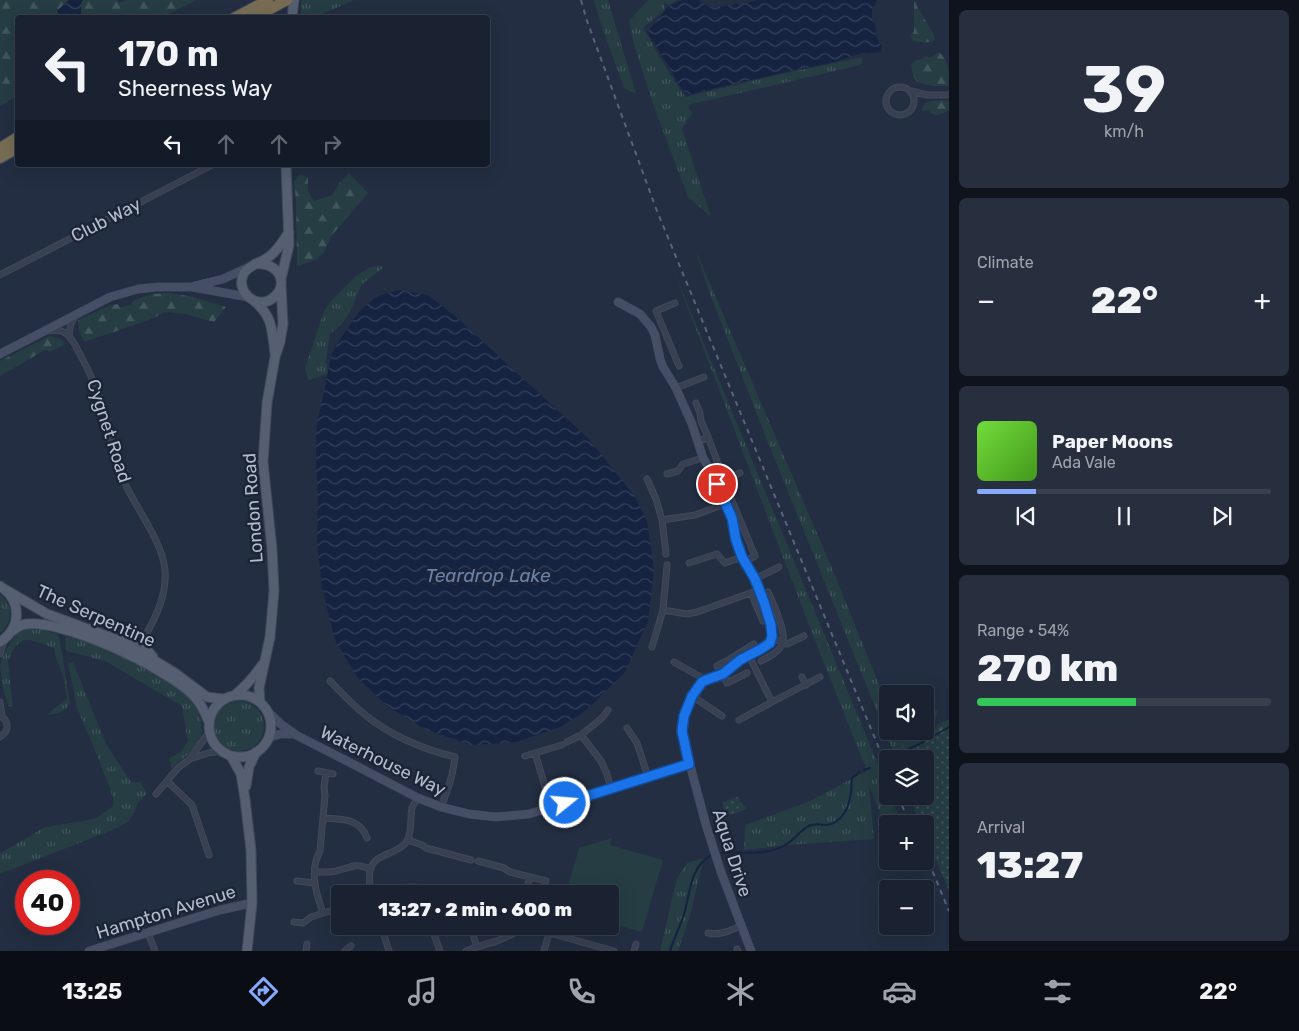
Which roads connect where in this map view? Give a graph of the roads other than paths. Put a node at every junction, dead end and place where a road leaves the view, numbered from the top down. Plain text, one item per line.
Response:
1 (287, 0) edge
2 (294, 0) edge
3 (269, 4) edge
4 (242, 15) edge
5 (256, 15) edge
6 (292, 15) edge
7 (911, 91) junction
8 (927, 95) junction
9 (949, 95) edge
10 (914, 102) junction
11 (15, 139) edge
12 (0, 148) edge
13 (15, 150) edge
14 (0, 158) edge
15 (208, 167) edge
16 (286, 167) edge
17 (289, 232) junction
18 (253, 265) junction
19 (0, 275) edge
20 (281, 282) junction
21 (192, 287) junction
22 (251, 299) junction
23 (618, 302) dead end
24 (675, 303) dead end
25 (79, 313) junction
26 (44, 332) junction
27 (665, 332) junction
28 (69, 335) junction
29 (655, 335) junction
30 (26, 340) junction
31 (0, 354) edge
32 (275, 357) junction
33 (679, 366) dead end
34 (704, 377) dead end
35 (676, 388) junction
36 (696, 403) dead end
37 (708, 437) junction
38 (698, 442) junction
39 (703, 458) junction
40 (719, 466) dead end
41 (740, 473) dead end
42 (667, 474) dead end
43 (647, 479) dead end
44 (716, 481) junction
45 (709, 494) dead end
46 (730, 496) dead end
47 (726, 504) junction
48 (662, 520) junction
49 (744, 529) junction
50 (734, 532) junction
51 (666, 554) dead end
52 (744, 559) junction
53 (689, 563) dead end
54 (667, 565) dead end
55 (778, 567) dead end
56 (755, 579) junction
57 (3, 588) edge
58 (755, 591) junction
59 (768, 592) dead end
60 (663, 610) junction
61 (763, 621) dead end
62 (12, 631) junction
63 (804, 636) dead end
64 (144, 638) junction
65 (771, 638) junction
66 (3, 640) edge
67 (115, 640) junction
68 (784, 642) junction
69 (754, 644) dead end
70 (652, 647) dead end
71 (0, 654) edge
72 (749, 656) junction
73 (265, 658) junction
74 (156, 660) junction
75 (674, 662) dead end
76 (731, 662) junction
77 (761, 662) dead end
78 (717, 666) dead end
79 (747, 673) dead end
80 (723, 674) junction
81 (802, 677) dead end
82 (820, 677) dead end
83 (706, 680) junction
84 (727, 683) junction
85 (331, 684) dead end
86 (806, 685) junction
87 (721, 686) dead end
88 (235, 695) junction
89 (692, 696) junction
90 (224, 699) junction
91 (0, 702) edge
92 (772, 702) junction
93 (263, 706) junction
94 (608, 710) dead end
95 (1, 716) edge
96 (722, 716) dead end
97 (739, 720) dead end
98 (209, 722) junction
99 (627, 728) dead end
100 (209, 732) junction
101 (581, 734) junction
102 (296, 735) junction
103 (0, 737) edge
104 (268, 738) junction
105 (221, 751) junction
106 (256, 752) junction
107 (535, 753) junction
108 (231, 756) junction
109 (524, 756) dead end
110 (190, 759) junction
111 (689, 764) junction
112 (318, 771) dead end
113 (326, 773) junction
114 (333, 774) dead end
115 (648, 777) junction
116 (167, 781) junction
117 (611, 789) junction
118 (156, 794) dead end
119 (418, 798) junction
120 (245, 799) junction
121 (441, 807) junction
122 (551, 807) junction
123 (323, 818) junction
124 (367, 838) dead end
125 (408, 840) junction
126 (209, 855) dead end
127 (471, 860) dead end
128 (478, 861) dead end
129 (370, 868) junction
130 (315, 872) junction
131 (530, 877) junction
132 (297, 881) dead end
133 (546, 881) dead end
134 (314, 883) junction
135 (370, 885) edge
136 (528, 885) edge
137 (252, 903) junction
138 (331, 911) edge
139 (323, 913) junction
140 (294, 922) dead end
141 (741, 926) junction
142 (148, 933) junction
143 (708, 933) dead end
144 (384, 935) edge
145 (434, 935) edge
146 (473, 935) edge
147 (506, 935) edge
148 (549, 935) edge
149 (554, 935) edge
150 (307, 944) dead end
151 (636, 944) dead end
152 (351, 946) dead end
153 (477, 947) junction
154 (89, 951) edge
155 (155, 951) edge
156 (247, 951) edge
157 (306, 951) edge
158 (345, 951) edge
159 (389, 951) edge
160 (440, 951) edge
161 (466, 951) edge
162 (544, 951) edge
163 (614, 951) edge
164 (634, 951) edge
165 (751, 951) edge

1 - 3 highway
2 - 6 main road
3 - 4 highway
3 - 5 highway
7 - 8 street
7 - 10 street
7 - 10 street
8 - 9 street
8 - 10 street
11 - 12 highway
13 - 14 highway
15 - 19 street, Club Way
16 - 17 main road, London Road
17 - 18 main road
17 - 20 main road, London Road
18 - 20 main road
18 - 21 street
18 - 22 main road
20 - 22 main road
20 - 32 main road, London Road
21 - 22 street
21 - 25 street
22 - 32 main road, London Road
23 - 29 street
24 - 27 street
25 - 26 street
25 - 28 street
25 - 30 street
26 - 28 street
26 - 30 street
27 - 29 street
27 - 33 street
28 - 64 street, Cygnet Road
29 - 35 street
30 - 31 street
32 - 73 main road, London Road
34 - 35 street
35 - 38 street
36 - 37 street
37 - 38 street
37 - 40 street
38 - 39 street
39 - 42 street
39 - 44 street
41 - 44 street
43 - 48 street
44 - 45 street
44 - 47 street
46 - 49 street
47 - 48 street
47 - 50 street
48 - 51 street
49 - 50 street
49 - 52 street
50 - 52 street
52 - 53 street
52 - 56 street
54 - 60 street
55 - 56 street
56 - 58 street
57 - 62 main road
57 - 67 main road, The Serpentine
58 - 60 street
58 - 61 street
58 - 65 street
59 - 68 street
60 - 70 street
62 - 66 main road
62 - 98 main road, The Serpentine
63 - 68 street
64 - 67 main road
64 - 74 main road
65 - 68 street
65 - 72 street
66 - 71 street
67 - 74 main road, The Serpentine
68 - 77 street
69 - 76 street
72 - 76 street
72 - 92 street
73 - 88 main road, London Road
73 - 93 main road, London Road
74 - 90 main road, The Serpentine
75 - 83 street
76 - 78 street
76 - 80 street
79 - 84 street
80 - 83 street
80 - 84 street
81 - 86 street
82 - 86 street
83 - 89 street
84 - 87 street
85 - 121 street
86 - 92 street
88 - 90 main road
88 - 93 main road
89 - 96 street
89 - 111 street, Aqua Drive
90 - 98 main road
91 - 95 street
92 - 97 street
93 - 102 street, Waterhouse Way
93 - 104 main road
94 - 101 street
95 - 103 street
98 - 100 main road
99 - 115 street
100 - 105 main road
100 - 110 street
101 - 107 street
101 - 117 street
102 - 104 street, Waterhouse Way
102 - 119 street, Waterhouse Way
104 - 106 main road
105 - 108 main road
105 - 110 street
106 - 108 main road
106 - 120 main road
107 - 109 street
107 - 122 street
108 - 120 main road
110 - 116 street
111 - 115 street, Waterhouse Way
111 - 141 street, Aqua Drive
112 - 113 street
113 - 114 street
113 - 123 street
115 - 117 street, Waterhouse Way
116 - 118 street
116 - 126 street
117 - 122 street, Waterhouse Way
119 - 121 street, Waterhouse Way
119 - 125 street
120 - 137 main road
121 - 122 street, Waterhouse Way
123 - 124 street
123 - 130 street
125 - 127 street
125 - 129 street
128 - 131 street
129 - 130 street
129 - 135 street
130 - 134 street
131 - 133 street
131 - 136 street
132 - 134 street
134 - 139 street
137 - 142 street, Hampton Avenue
137 - 156 main road
138 - 139 street
139 - 140 street
141 - 143 street
141 - 165 street, Aqua Drive
142 - 154 street, Hampton Avenue
142 - 155 street
144 - 159 street
145 - 160 street
146 - 153 street
147 - 153 street
148 - 162 street
149 - 163 street
150 - 157 street
151 - 164 street
152 - 158 street
153 - 161 street

